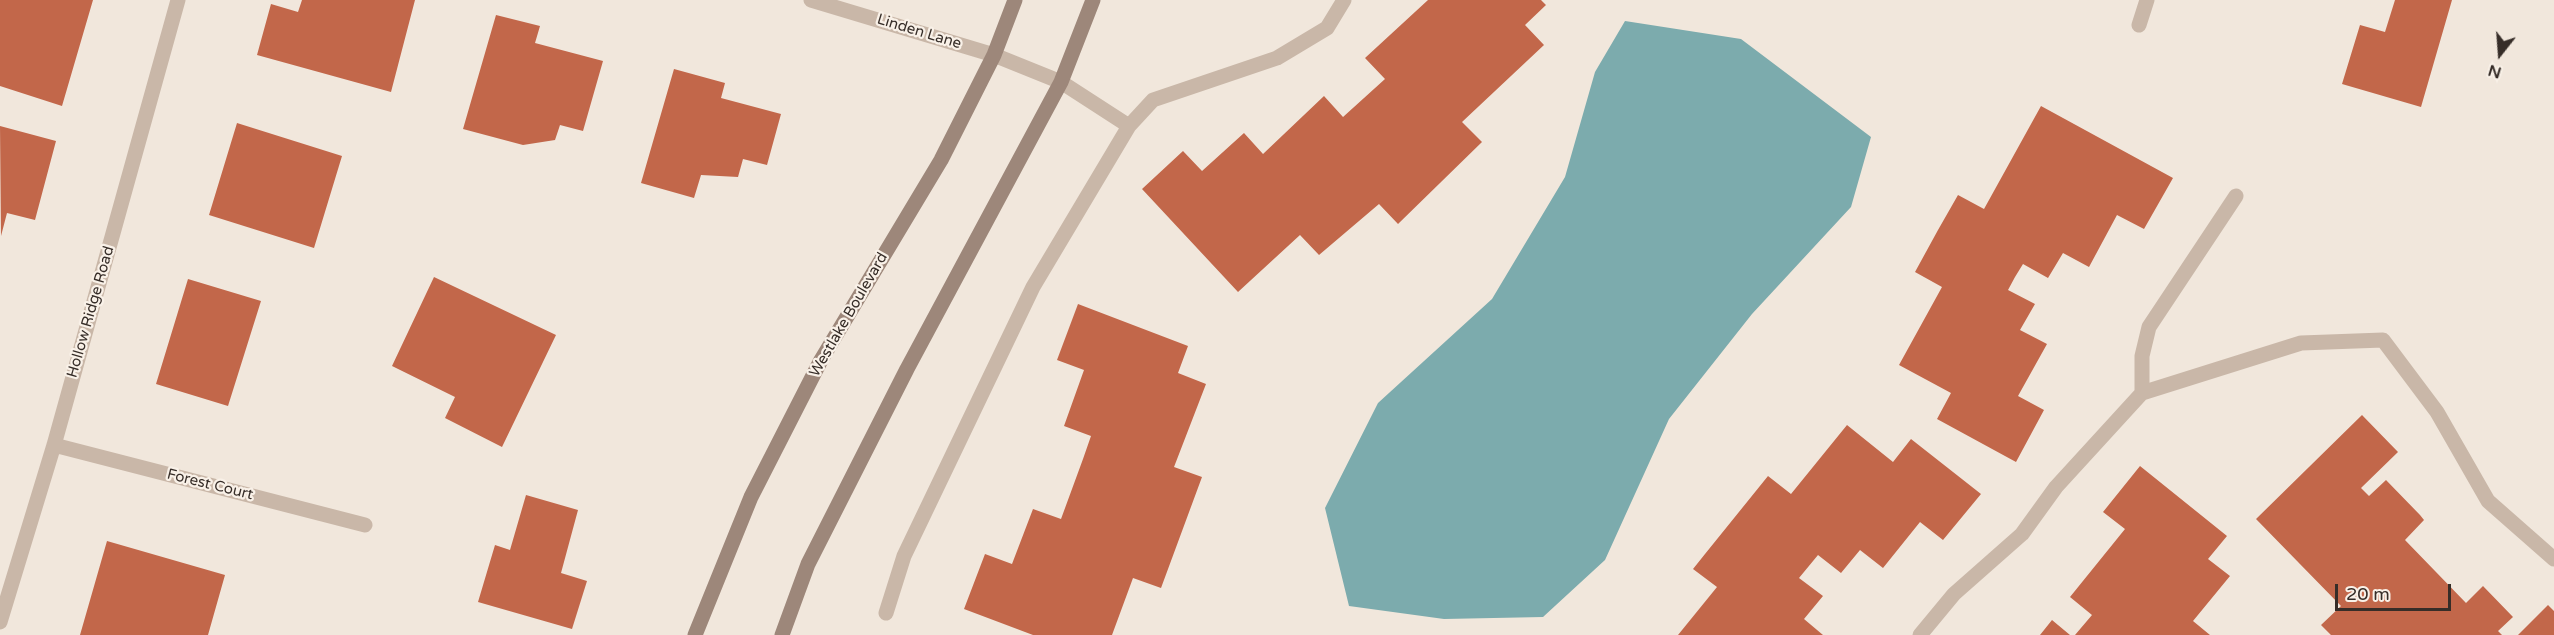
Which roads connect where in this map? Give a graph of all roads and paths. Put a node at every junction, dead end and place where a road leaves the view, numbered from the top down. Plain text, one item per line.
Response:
1 (178, 0) edge
2 (811, 0) edge
3 (1015, 0) edge
4 (1093, 0) edge
5 (1344, 0) edge
6 (2147, 0) edge
7 (2139, 25) dead end
8 (994, 55) junction
9 (1060, 82) junction
10 (1129, 126) junction
11 (2236, 196) dead end
12 (2142, 393) junction
13 (54, 445) junction
14 (365, 525) dead end
15 (2554, 559) edge
16 (886, 613) dead end
17 (0, 622) edge
18 (695, 635) edge
19 (782, 635) edge
20 (1920, 635) edge

1 - 13 street, Hollow Ridge Road
2 - 8 street, Linden Lane
3 - 8 street, Westlake Boulevard
4 - 9 street
5 - 10 street
6 - 7 street
8 - 9 street, Linden Lane
8 - 18 street, Westlake Boulevard
9 - 10 street, Linden Lane
9 - 19 street
10 - 16 street
11 - 12 street
12 - 15 street
12 - 20 street
13 - 14 street, Forest Court
13 - 17 street, Hollow Ridge Road

